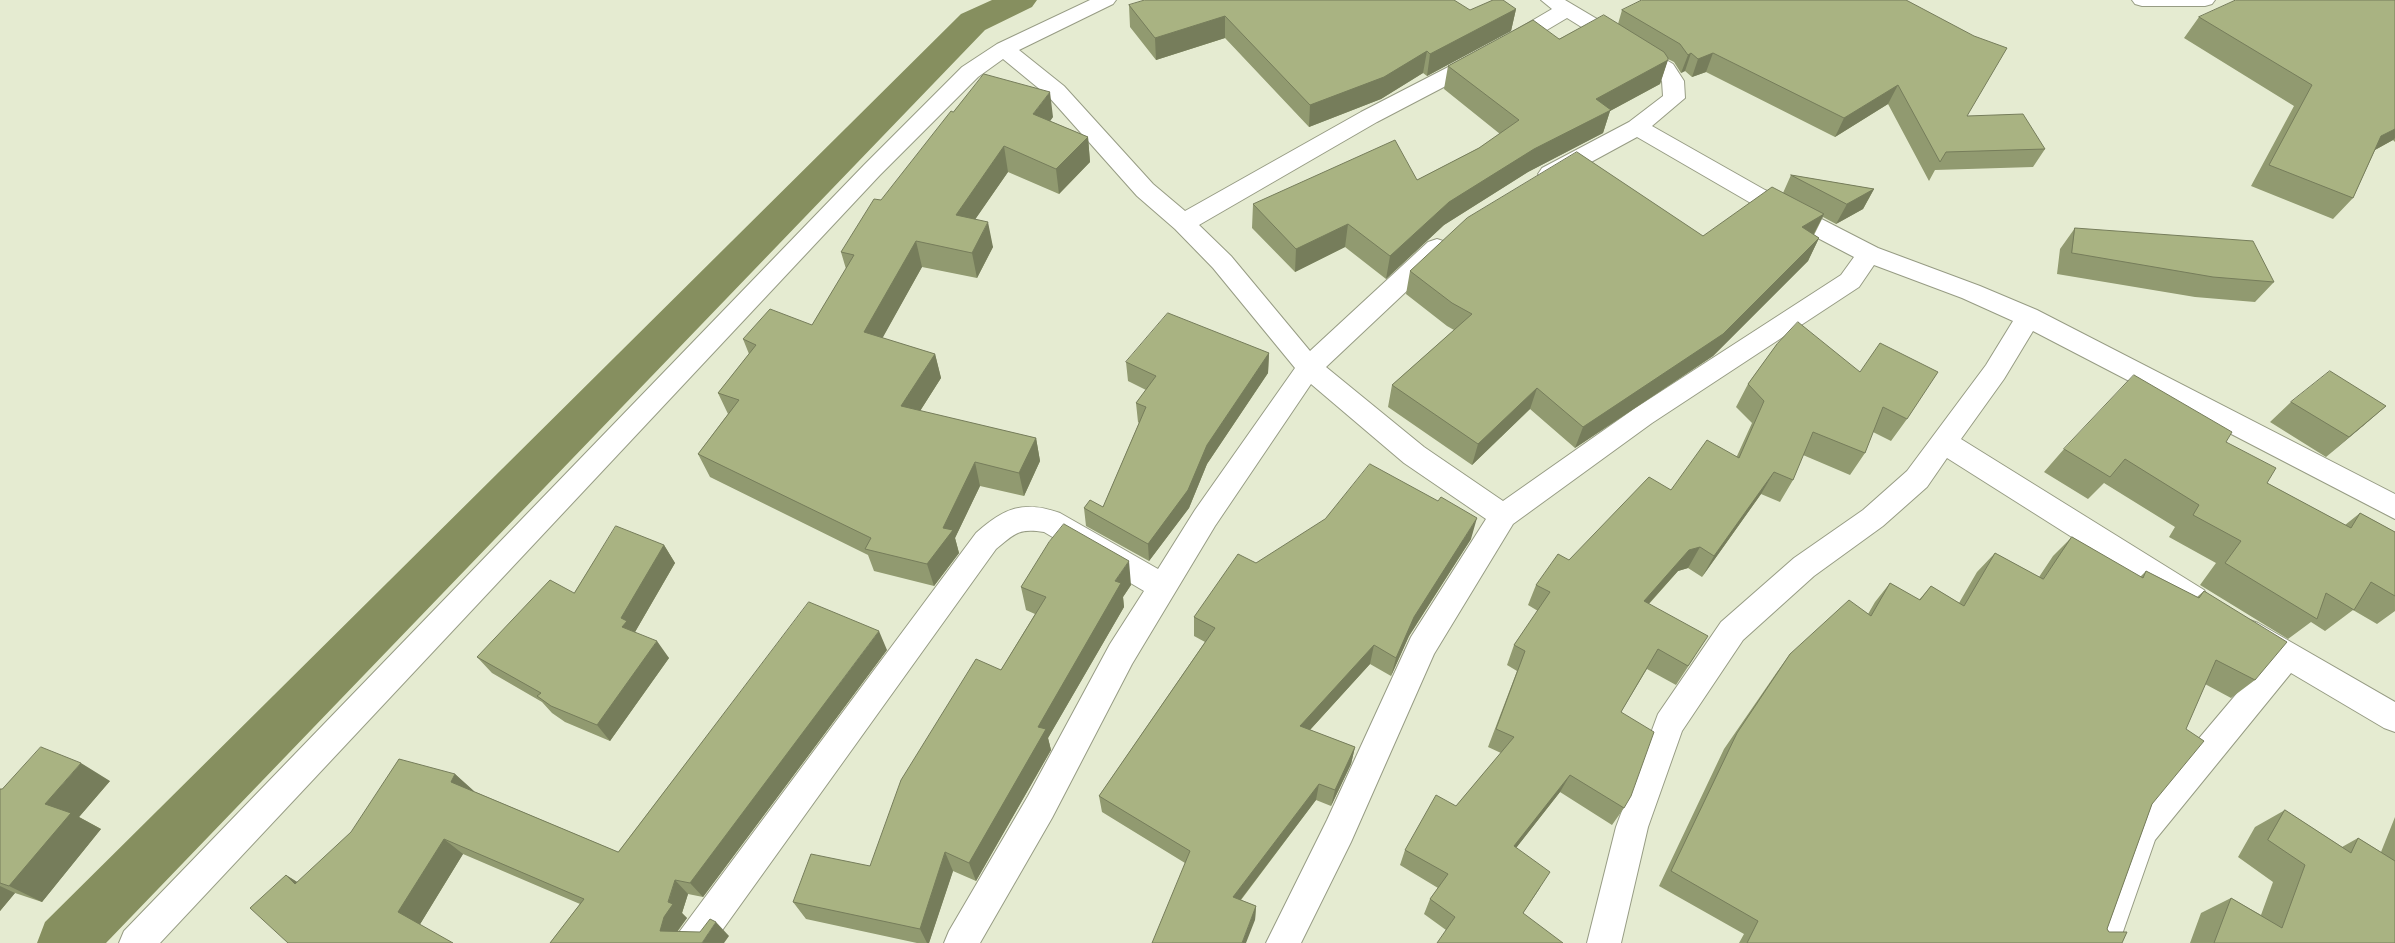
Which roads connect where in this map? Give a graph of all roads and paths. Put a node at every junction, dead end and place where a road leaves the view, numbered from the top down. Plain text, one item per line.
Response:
1 (1106, 0) edge
2 (2142, 0) edge
3 (2205, 0) edge
4 (1558, 5) edge
5 (1004, 49) junction
6 (1637, 127) junction
7 (1529, 186) edge
8 (1183, 223) junction
9 (1453, 233) edge
10 (1869, 254) junction
11 (2028, 317) junction
12 (1309, 367) junction
13 (1945, 443) junction
14 (2395, 507) edge
15 (1503, 516) junction
16 (1162, 586) junction
17 (2286, 657) junction
18 (2395, 718) edge
19 (136, 943) edge
20 (692, 943) edge
21 (961, 943) edge
22 (1283, 943) edge
23 (1604, 943) edge
24 (2102, 943) edge

1 - 5 street
2 - 3 street
4 - 6 street
4 - 8 street
5 - 8 street
5 - 19 street
6 - 7 street
6 - 10 street
8 - 12 street
9 - 12 street
10 - 11 street
10 - 15 street
11 - 13 street
11 - 14 street
12 - 15 street
12 - 16 street
13 - 17 street
13 - 23 street
15 - 22 street
16 - 20 street
16 - 21 street
17 - 18 street
17 - 24 street

